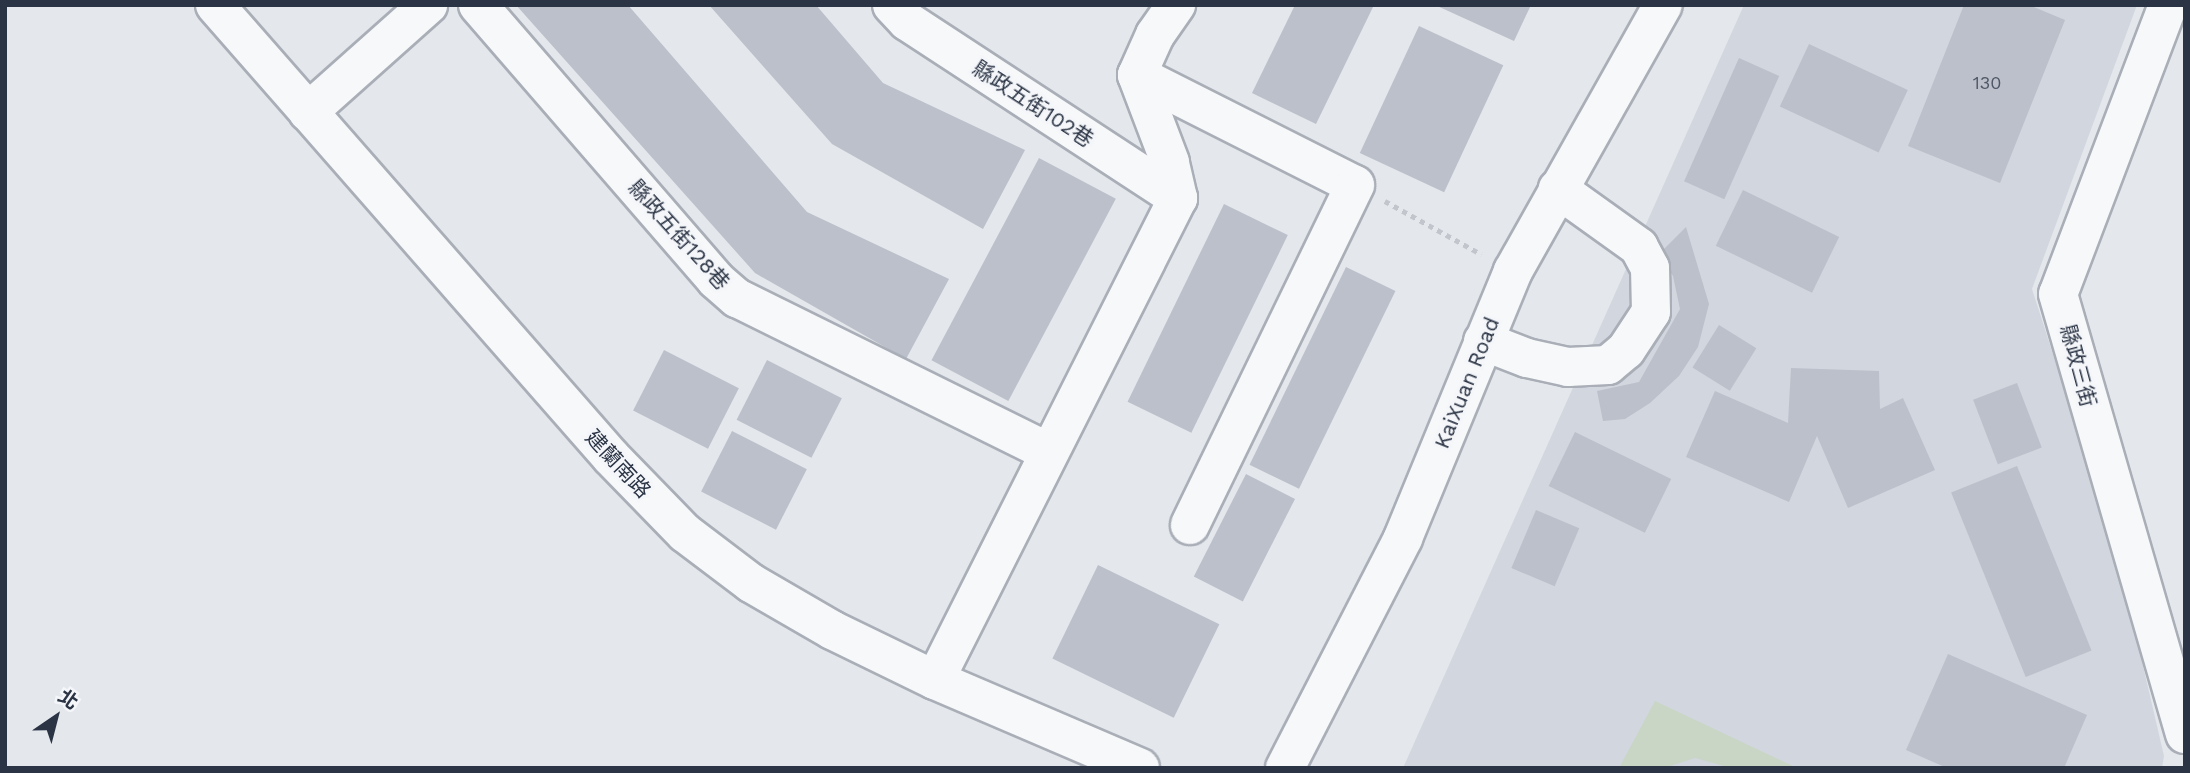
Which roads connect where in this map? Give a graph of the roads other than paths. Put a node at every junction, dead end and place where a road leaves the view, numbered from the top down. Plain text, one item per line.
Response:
1 (215, 5) edge
2 (428, 5) edge
3 (478, 5) edge
4 (892, 5) edge
5 (1176, 5) edge
6 (1663, 5) edge
7 (2168, 5) edge
8 (1138, 75) junction
9 (308, 112) junction
10 (1558, 189) junction
11 (1178, 198) junction
12 (1483, 341) junction
13 (1047, 450) junction
14 (1190, 525) dead end
15 (935, 680) junction
16 (2185, 734) edge
17 (1140, 768) edge
18 (1285, 768) edge

1 - 9 street, 建蘭南路
2 - 9 street
3 - 13 street, 縣政五街128巷
4 - 11 street, 縣政五街102巷
5 - 8 street
6 - 10 street, KaiXuan Road
7 - 16 street, 縣政三街
8 - 11 street
8 - 14 street
9 - 15 street, 建蘭南路
10 - 12 street, KaiXuan Road
10 - 12 street
11 - 13 street
12 - 18 street, KaiXuan Road
13 - 15 street
15 - 17 street, 建蘭南路

